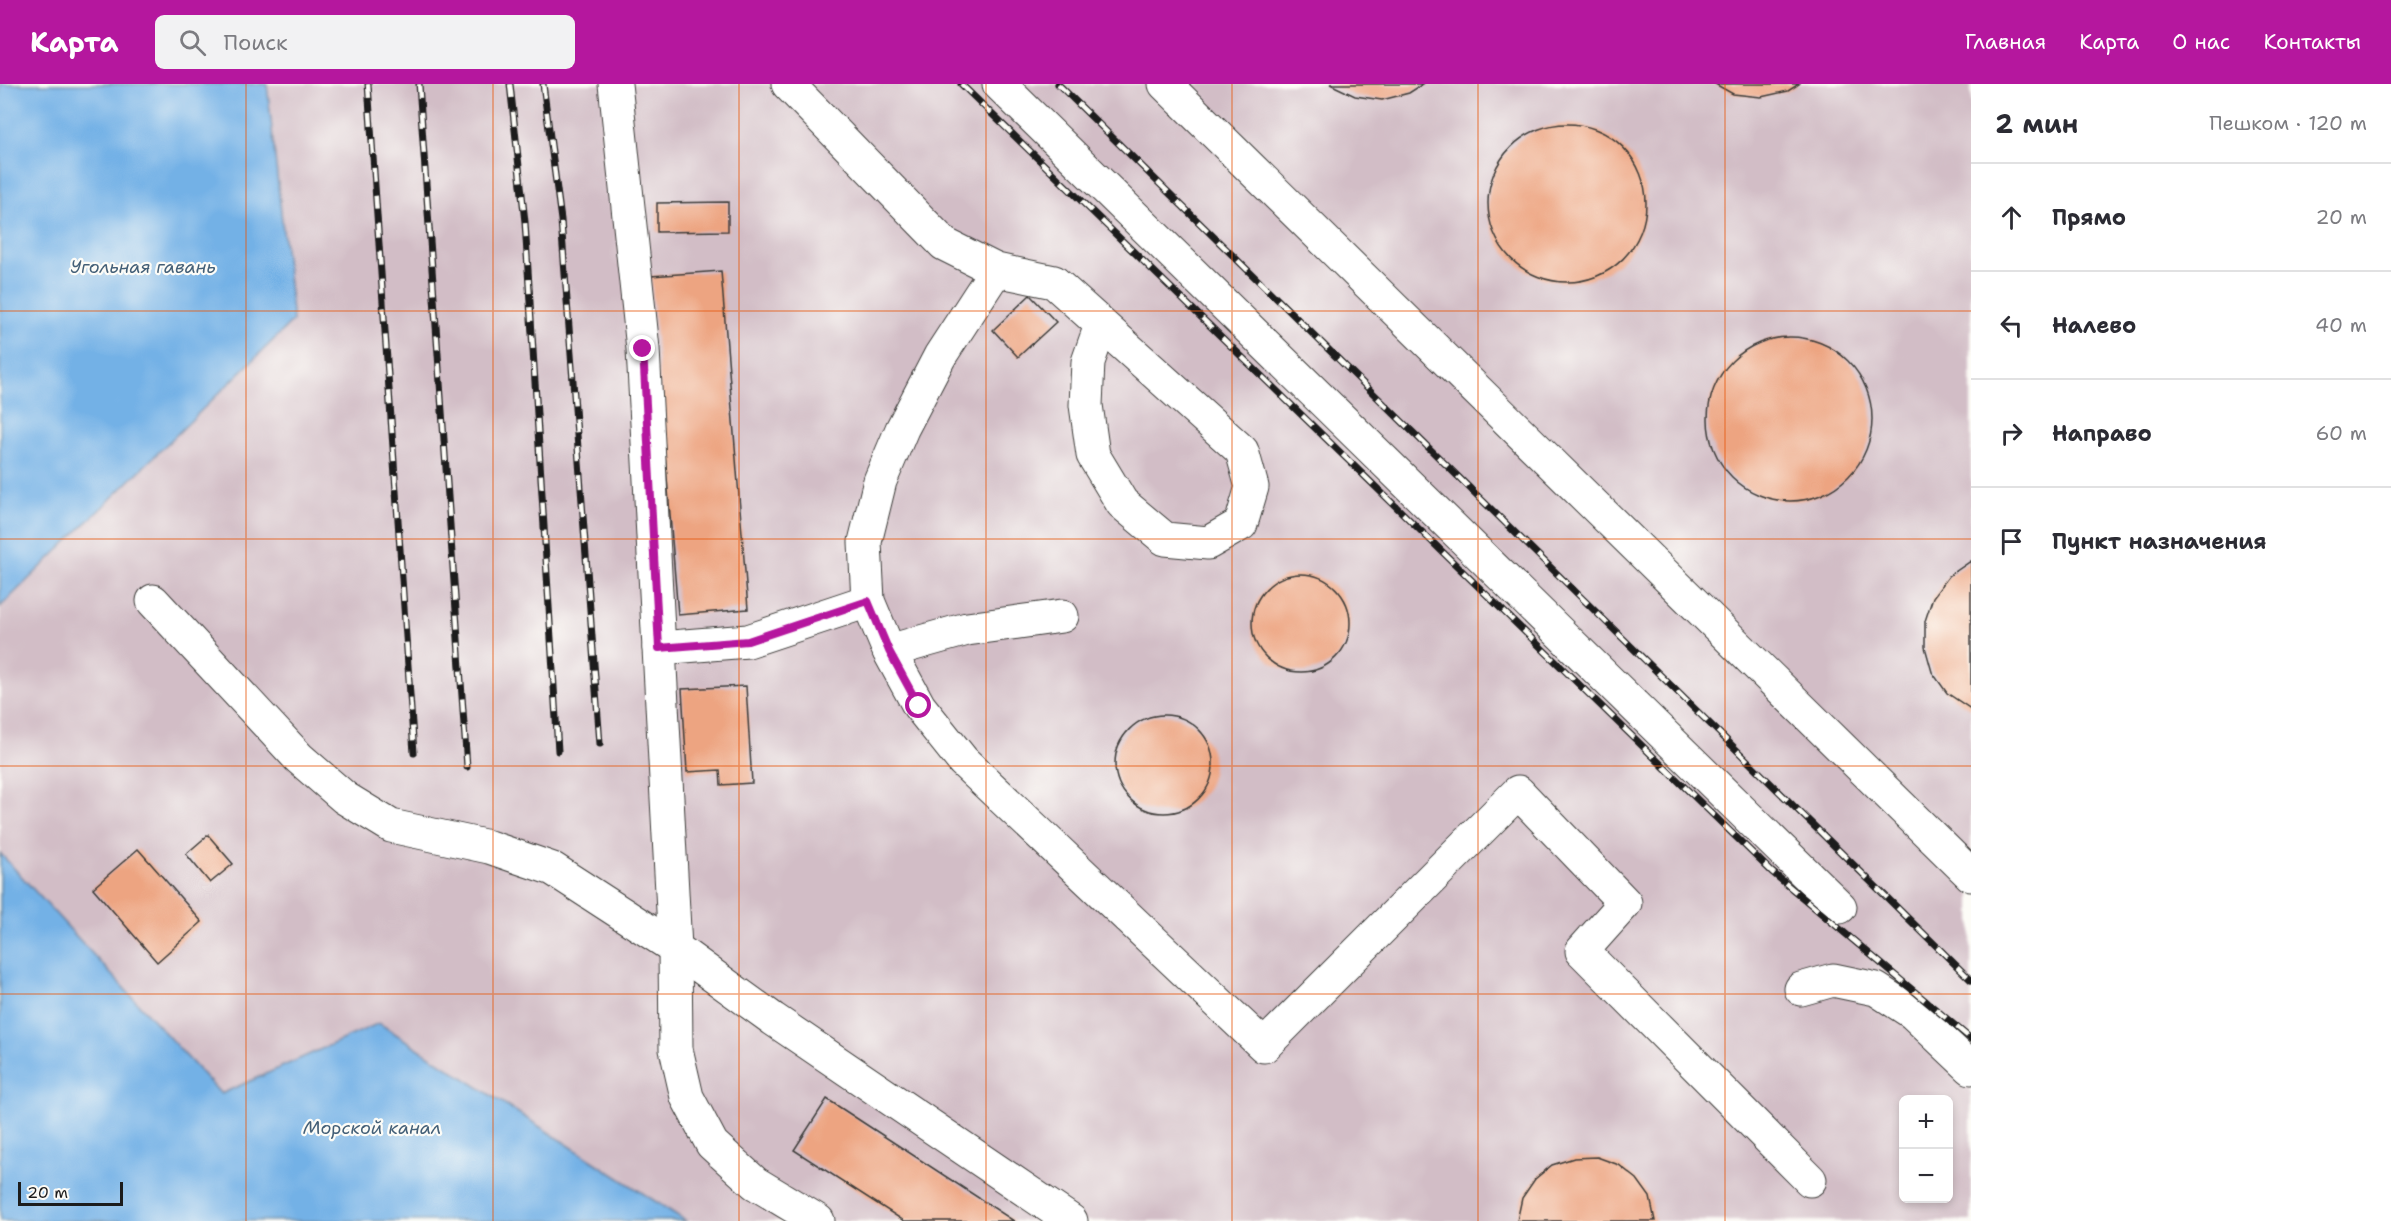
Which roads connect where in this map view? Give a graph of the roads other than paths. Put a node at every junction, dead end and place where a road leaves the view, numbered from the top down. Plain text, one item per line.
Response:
1 (615, 84) edge
2 (788, 84) edge
3 (999, 84) edge
4 (1165, 84) edge
5 (996, 270) junction
6 (1101, 325) junction
7 (153, 601) dead end
8 (868, 601) junction
9 (1062, 616) dead end
10 (659, 648) junction
11 (889, 651) junction
12 (1971, 875) edge
13 (1840, 907) dead end
14 (675, 948) junction
15 (1801, 989) dead end
16 (1971, 1068) edge
17 (1810, 1180) dead end
18 (818, 1221) edge
19 (1071, 1221) edge

1 - 10 lane
2 - 5 lane
3 - 13 lane
4 - 12 lane
5 - 6 lane
5 - 8 lane
6 - 6 lane
7 - 14 lane
8 - 10 lane
8 - 11 lane
9 - 11 lane
10 - 14 lane
11 - 17 lane
14 - 18 lane
14 - 19 lane
15 - 16 lane

